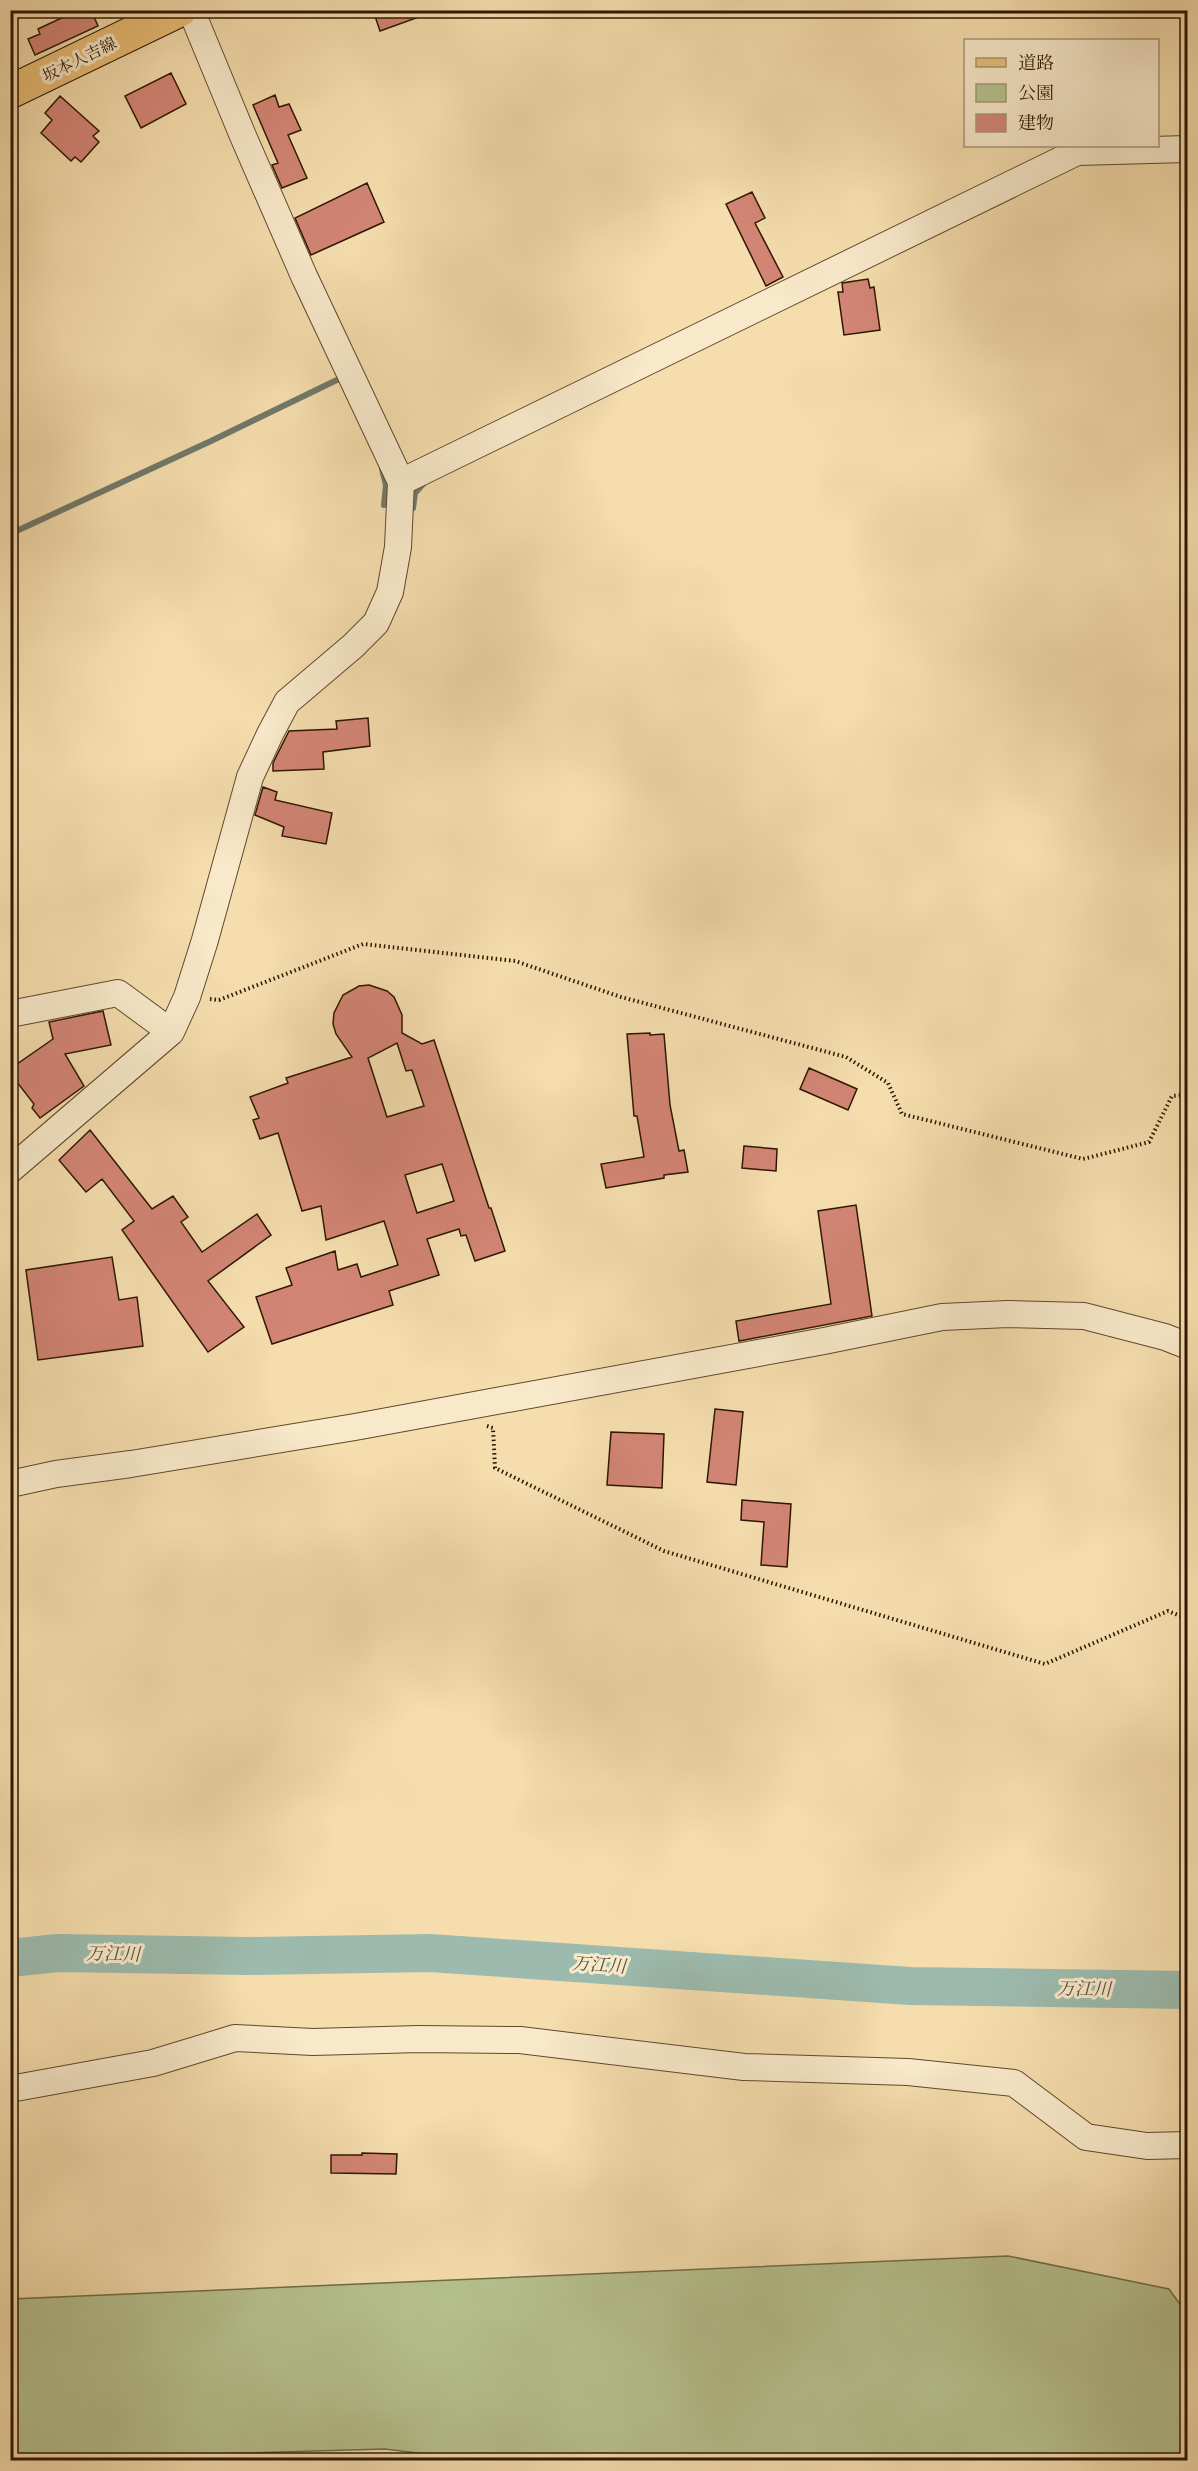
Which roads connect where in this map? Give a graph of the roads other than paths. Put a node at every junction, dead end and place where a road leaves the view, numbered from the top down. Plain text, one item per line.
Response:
1 (180, 10) edge
2 (191, 10) edge
3 (10, 92) edge
4 (1188, 149) edge
5 (401, 482) junction
6 (10, 1014) edge
7 (171, 1032) junction
8 (10, 1170) edge
9 (1188, 1346) edge
10 (10, 1484) edge
11 (10, 2089) edge
12 (1188, 2145) edge

1 - 3 main road, 坂本人吉線
2 - 5 street
4 - 5 street
5 - 7 street
6 - 7 street
7 - 8 street
9 - 10 street
11 - 12 street

